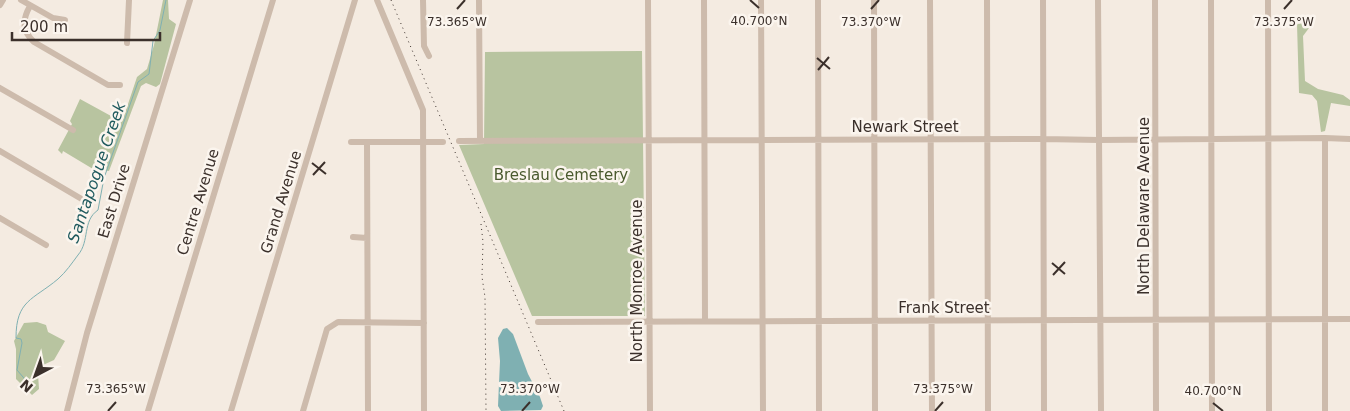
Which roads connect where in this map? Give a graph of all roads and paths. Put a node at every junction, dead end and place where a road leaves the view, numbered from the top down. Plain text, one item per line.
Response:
1 (3, 0) edge
2 (21, 0) edge
3 (129, 0) edge
4 (190, 0) edge
5 (273, 0) edge
6 (355, 0) edge
7 (378, 0) edge
8 (423, 0) edge
9 (480, 0) edge
10 (648, 0) edge
11 (704, 0) edge
12 (761, 0) edge
13 (818, 0) edge
14 (874, 0) edge
15 (930, 0) edge
16 (987, 0) edge
17 (1043, 0) edge
18 (1098, 0) edge
19 (1155, 0) edge
20 (1212, 0) edge
21 (1268, 0) edge
22 (0, 5) edge
23 (30, 6) junction
24 (65, 20) dead end
25 (127, 43) dead end
26 (429, 56) dead end
27 (120, 85) dead end
28 (0, 88) edge
29 (73, 130) dead end
30 (1268, 138) junction
31 (1324, 138) junction
32 (987, 139) junction
33 (1043, 139) junction
34 (1156, 139) junction
35 (1212, 139) junction
36 (1350, 139) edge
37 (705, 140) junction
38 (762, 140) junction
39 (818, 140) junction
40 (875, 140) junction
41 (931, 140) junction
42 (1099, 140) junction
43 (459, 141) dead end
44 (480, 141) junction
45 (351, 142) dead end
46 (367, 142) junction
47 (423, 142) junction
48 (444, 142) dead end
49 (649, 142) junction
50 (0, 151) edge
51 (86, 201) dead end
52 (0, 218) edge
53 (353, 237) dead end
54 (367, 238) junction
55 (46, 245) dead end
56 (1350, 319) edge
57 (819, 320) junction
58 (1157, 320) junction
59 (1212, 320) junction
60 (1269, 320) junction
61 (1324, 320) junction
62 (706, 321) junction
63 (875, 321) junction
64 (932, 321) junction
65 (988, 321) junction
66 (1044, 321) junction
67 (1100, 321) junction
68 (367, 322) junction
69 (538, 322) dead end
70 (650, 322) junction
71 (762, 322) junction
72 (424, 323) junction
73 (67, 411) edge
74 (148, 411) edge
75 (231, 411) edge
76 (303, 411) edge
77 (368, 411) edge
78 (424, 411) edge
79 (650, 411) edge
80 (763, 411) edge
81 (819, 411) edge
82 (875, 411) edge
83 (932, 411) edge
84 (988, 411) edge
85 (1044, 411) edge
86 (1101, 411) edge
87 (1156, 411) edge
88 (1212, 411) edge
89 (1268, 411) edge
90 (1325, 411) edge

1 - 22 street
2 - 23 street
3 - 25 street
4 - 73 street, East Drive
5 - 74 street, Centre Avenue
6 - 75 street, Grand Avenue
7 - 47 street
8 - 26 street
9 - 44 street
10 - 49 street, North Monroe Avenue
11 - 37 street
12 - 38 street
13 - 39 street
14 - 40 street
15 - 41 street
16 - 32 street
17 - 33 street
18 - 42 street
19 - 34 street, North Delaware Avenue
20 - 35 street
21 - 30 street
23 - 24 street
23 - 27 street
28 - 29 street
30 - 31 street, Newark Street
30 - 35 street, Newark Street
30 - 60 street
31 - 36 street, Newark Street
31 - 61 street
32 - 33 street, Newark Street
32 - 41 street, Newark Street
32 - 65 street
33 - 42 street, Newark Street
33 - 66 street
34 - 35 street, Newark Street
34 - 42 street, Newark Street
34 - 58 street, North Delaware Avenue
35 - 59 street
37 - 38 street, Newark Street
37 - 49 street, Newark Street
37 - 62 street
38 - 39 street, Newark Street
38 - 71 street
39 - 40 street, Newark Street
39 - 57 street
40 - 41 street, Newark Street
40 - 63 street
41 - 64 street
42 - 67 street
43 - 44 street, Newark Street
44 - 49 street, Newark Street
45 - 46 street
46 - 47 street
46 - 54 street
47 - 48 street
47 - 72 street
49 - 70 street, North Monroe Avenue
50 - 51 street
52 - 55 street
53 - 54 street
54 - 68 street
56 - 61 street, Frank Street
57 - 63 street, Frank Street
57 - 71 street, Frank Street
57 - 81 street
58 - 59 street, Frank Street
58 - 67 street, Frank Street
58 - 87 street, North Delaware Avenue
59 - 60 street, Frank Street
59 - 88 street
60 - 61 street, Frank Street
60 - 89 street
61 - 90 street
62 - 70 street, Frank Street
62 - 71 street, Frank Street
63 - 64 street, Frank Street
63 - 82 street
64 - 65 street, Frank Street
64 - 83 street
65 - 66 street, Frank Street
65 - 84 street
66 - 67 street, Frank Street
66 - 85 street
67 - 86 street
68 - 72 street
68 - 76 street
68 - 77 street
69 - 70 street, Frank Street
70 - 79 street, North Monroe Avenue
71 - 80 street
72 - 78 street

